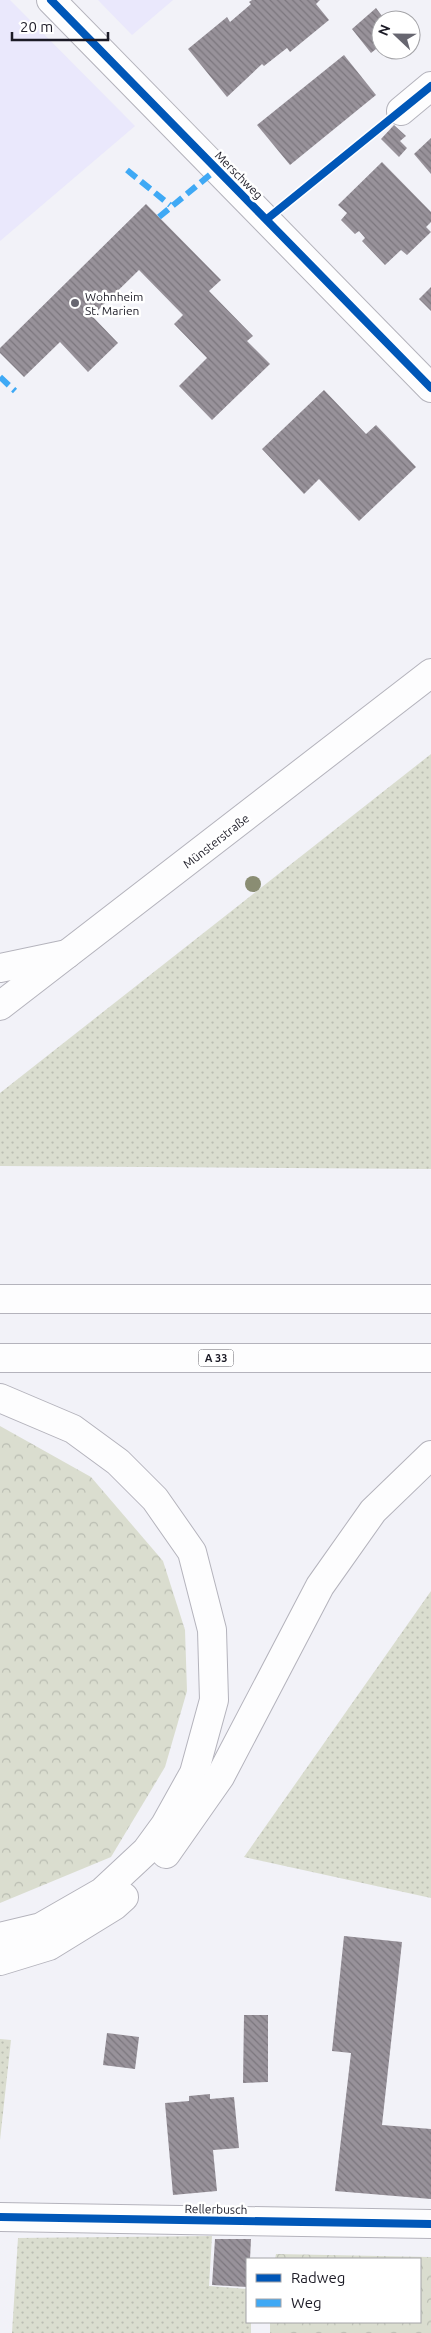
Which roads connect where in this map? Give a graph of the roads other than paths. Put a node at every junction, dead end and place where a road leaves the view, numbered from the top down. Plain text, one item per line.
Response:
1 (51, 0) edge
2 (431, 86) edge
3 (401, 111) dead end
4 (431, 388) edge
5 (431, 673) edge
6 (67, 954) junction
7 (0, 968) edge
8 (0, 1006) edge
9 (0, 1299) edge
10 (431, 1299) edge
11 (0, 1358) edge
12 (431, 1358) edge
13 (0, 1398) edge
14 (431, 1455) edge
15 (0, 1936) edge
16 (0, 1961) edge
17 (0, 2217) edge
18 (431, 2224) edge

1 - 4 main road, Merschweg
2 - 3 main road
5 - 6 main road, Münsterstraße
6 - 7 main road
6 - 8 main road, Münsterstraße
9 - 10 main road
11 - 12 main road, A 33
13 - 15 main road
14 - 16 main road
17 - 18 main road, Rellerbusch

